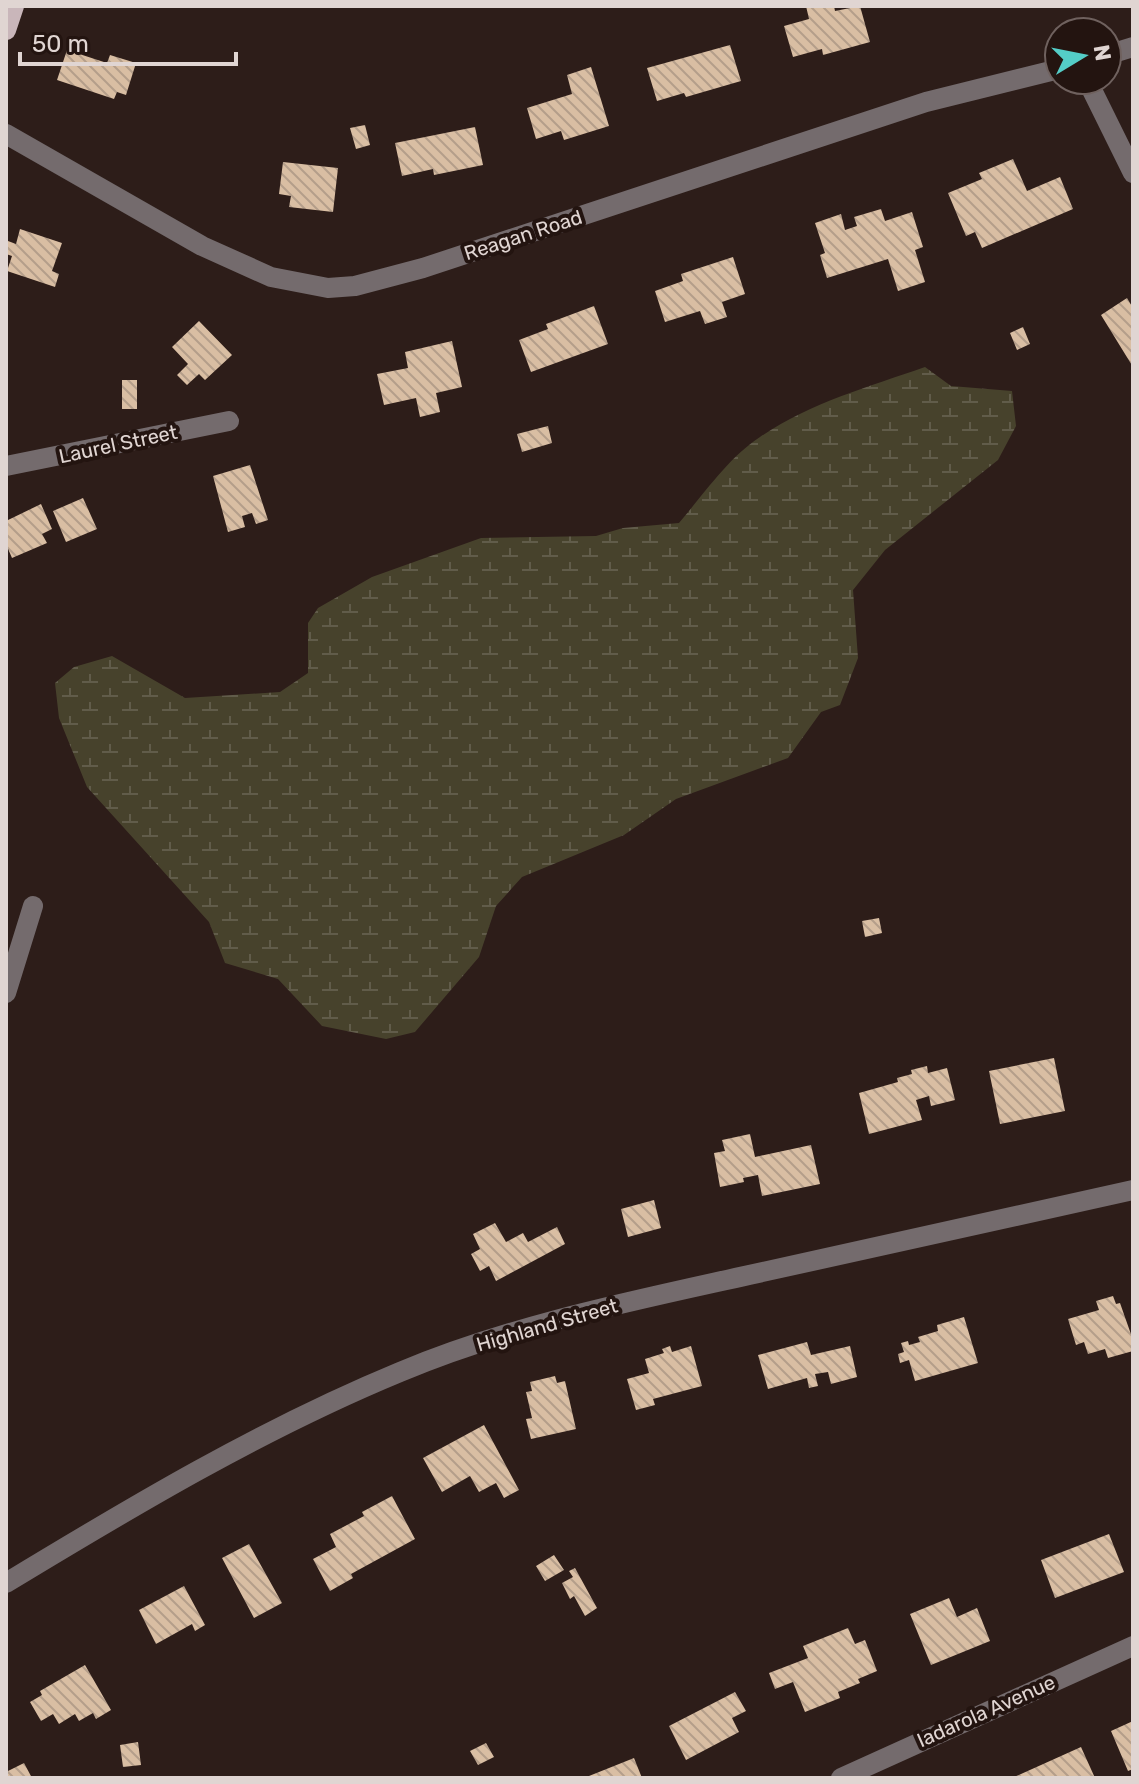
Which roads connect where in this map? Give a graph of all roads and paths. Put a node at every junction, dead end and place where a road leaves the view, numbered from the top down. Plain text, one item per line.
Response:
1 (14, 6) edge
2 (6, 30) edge
3 (1043, 73) edge
4 (1095, 96) edge
5 (6, 134) edge
6 (1133, 173) edge
7 (229, 421) dead end
8 (6, 466) edge
9 (33, 906) dead end
10 (6, 993) edge
11 (1133, 1190) edge
12 (6, 1583) edge
13 (1133, 1646) edge
14 (841, 1778) edge

1 - 2 main road
3 - 5 street, Reagan Road
4 - 6 street
7 - 8 street, Laurel Street
9 - 10 street
11 - 12 street, Highland Street
13 - 14 street, Iadarola Avenue

